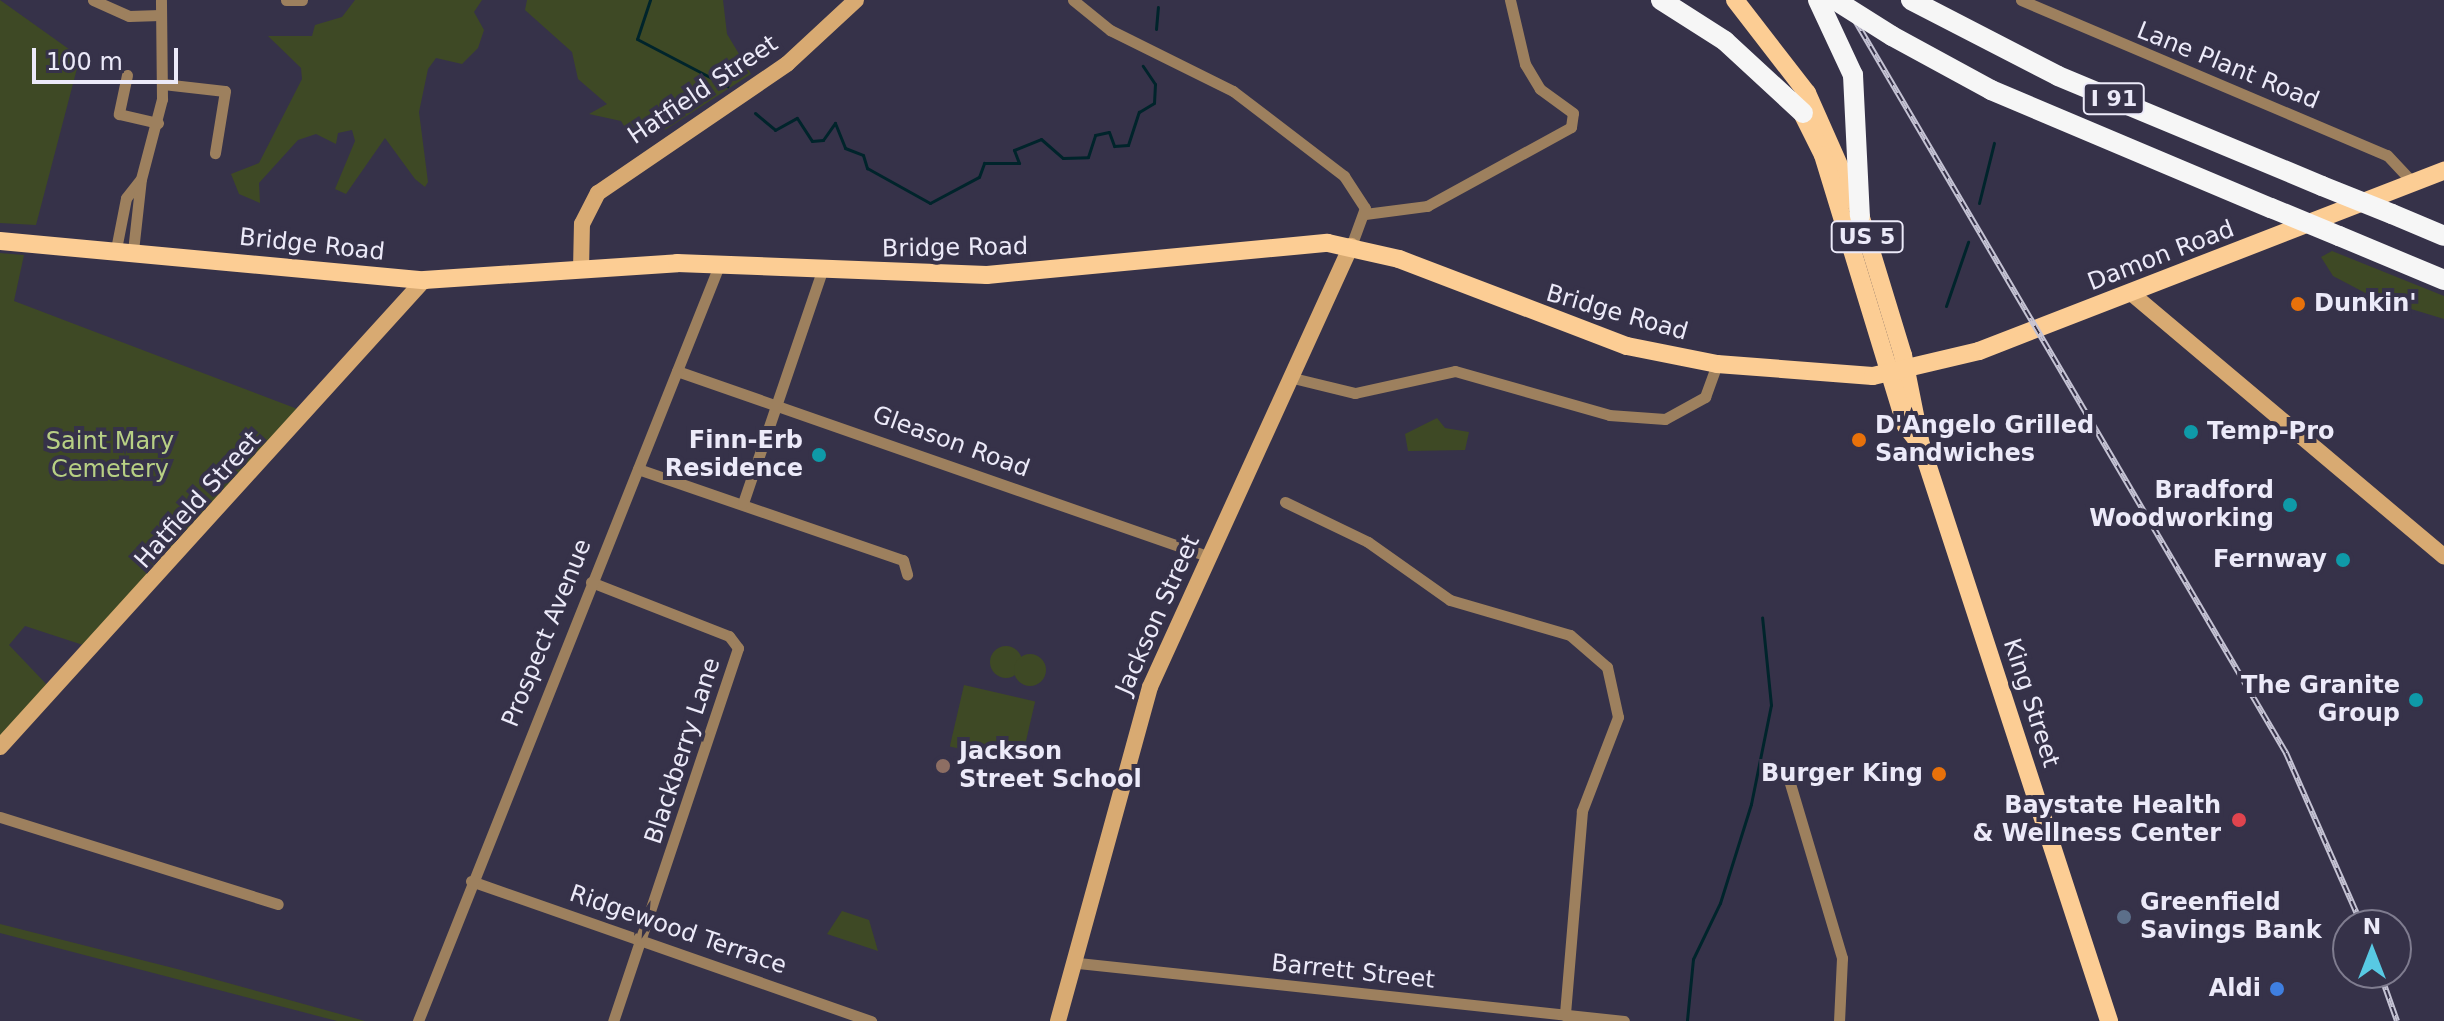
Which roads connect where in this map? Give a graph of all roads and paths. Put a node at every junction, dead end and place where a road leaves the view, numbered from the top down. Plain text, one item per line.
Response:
1 (93, 0) edge
2 (161, 0) edge
3 (286, 0) edge
4 (302, 0) edge
5 (856, 0) edge
6 (1073, 0) edge
7 (1510, 0) edge
8 (1661, 0) edge
9 (1720, 0) edge
10 (1735, 0) edge
11 (1818, 0) edge
12 (1835, 0) edge
13 (1911, 0) edge
14 (2021, 0) edge
15 (160, 15) junction
16 (127, 75) dead end
17 (163, 84) junction
18 (1803, 113) junction
19 (158, 123) junction
20 (215, 153) dead end
21 (2444, 171) edge
22 (2411, 181) junction
23 (1365, 214) junction
24 (1860, 216) junction
25 (2444, 236) edge
26 (0, 241) edge
27 (1351, 246) junction
28 (124, 250) junction
29 (720, 263) junction
30 (581, 270) junction
31 (822, 271) junction
32 (424, 280) junction
33 (2444, 280) edge
34 (2131, 293) junction
35 (1717, 364) junction
36 (677, 371) junction
37 (1900, 374) junction
38 (1293, 378) junction
39 (776, 405) junction
40 (638, 469) junction
41 (1285, 502) dead end
42 (743, 503) junction
43 (1210, 557) junction
44 (2444, 557) edge
45 (907, 574) dead end
46 (591, 582) junction
47 (0, 747) edge
48 (1789, 780) dead end
49 (0, 817) edge
50 (471, 881) junction
51 (278, 904) dead end
52 (642, 941) junction
53 (1078, 963) junction
54 (1565, 1015) junction
55 (418, 1021) edge
56 (613, 1021) edge
57 (871, 1021) edge
58 (1058, 1021) edge
59 (1624, 1021) edge
60 (1839, 1021) edge
61 (2109, 1021) edge

1 - 15 street
2 - 15 street
3 - 4 street
5 - 30 street, Hatfield Street
6 - 23 street
7 - 23 street
8 - 18 highway
9 - 18 main road, US 5
10 - 24 main road, US 5
11 - 24 highway
12 - 33 highway, I 91, bridge
13 - 25 highway, I 91, bridge
14 - 22 street, Lane Plant Road
15 - 17 street
16 - 19 street
17 - 19 street
17 - 20 street
18 - 37 main road, US 5
19 - 28 street
21 - 22 main road, Damon Road
22 - 34 main road, Damon Road
23 - 27 street
24 - 37 main road, US 5
26 - 28 main road, Bridge Road
27 - 31 main road, Bridge Road
27 - 35 main road, Bridge Road
27 - 38 street, Jackson Street
28 - 32 main road, Bridge Road
29 - 30 main road, Bridge Road
29 - 31 main road, Bridge Road
29 - 36 street, Prospect Avenue
30 - 32 main road, Bridge Road
31 - 39 street
32 - 47 street, Hatfield Street
34 - 37 main road, Damon Road
34 - 44 street
35 - 37 main road, Bridge Road
35 - 38 street
36 - 39 street, Gleason Road
36 - 40 street, Prospect Avenue
37 - 61 main road, King Street / US 5
38 - 43 street, Jackson Street
39 - 42 street
39 - 43 street, Gleason Road
40 - 42 street
40 - 46 street, Prospect Avenue
41 - 54 street
42 - 45 street
43 - 53 street, Jackson Street
46 - 50 street, Prospect Avenue
46 - 52 street, Blackberry Lane
48 - 60 street
49 - 51 street
50 - 52 street, Ridgewood Terrace
50 - 55 street, Prospect Avenue
52 - 56 street, Blackberry Lane
52 - 57 street, Ridgewood Terrace
53 - 54 street, Barrett Street
53 - 58 street, Jackson Street
54 - 59 street, Barrett Street

